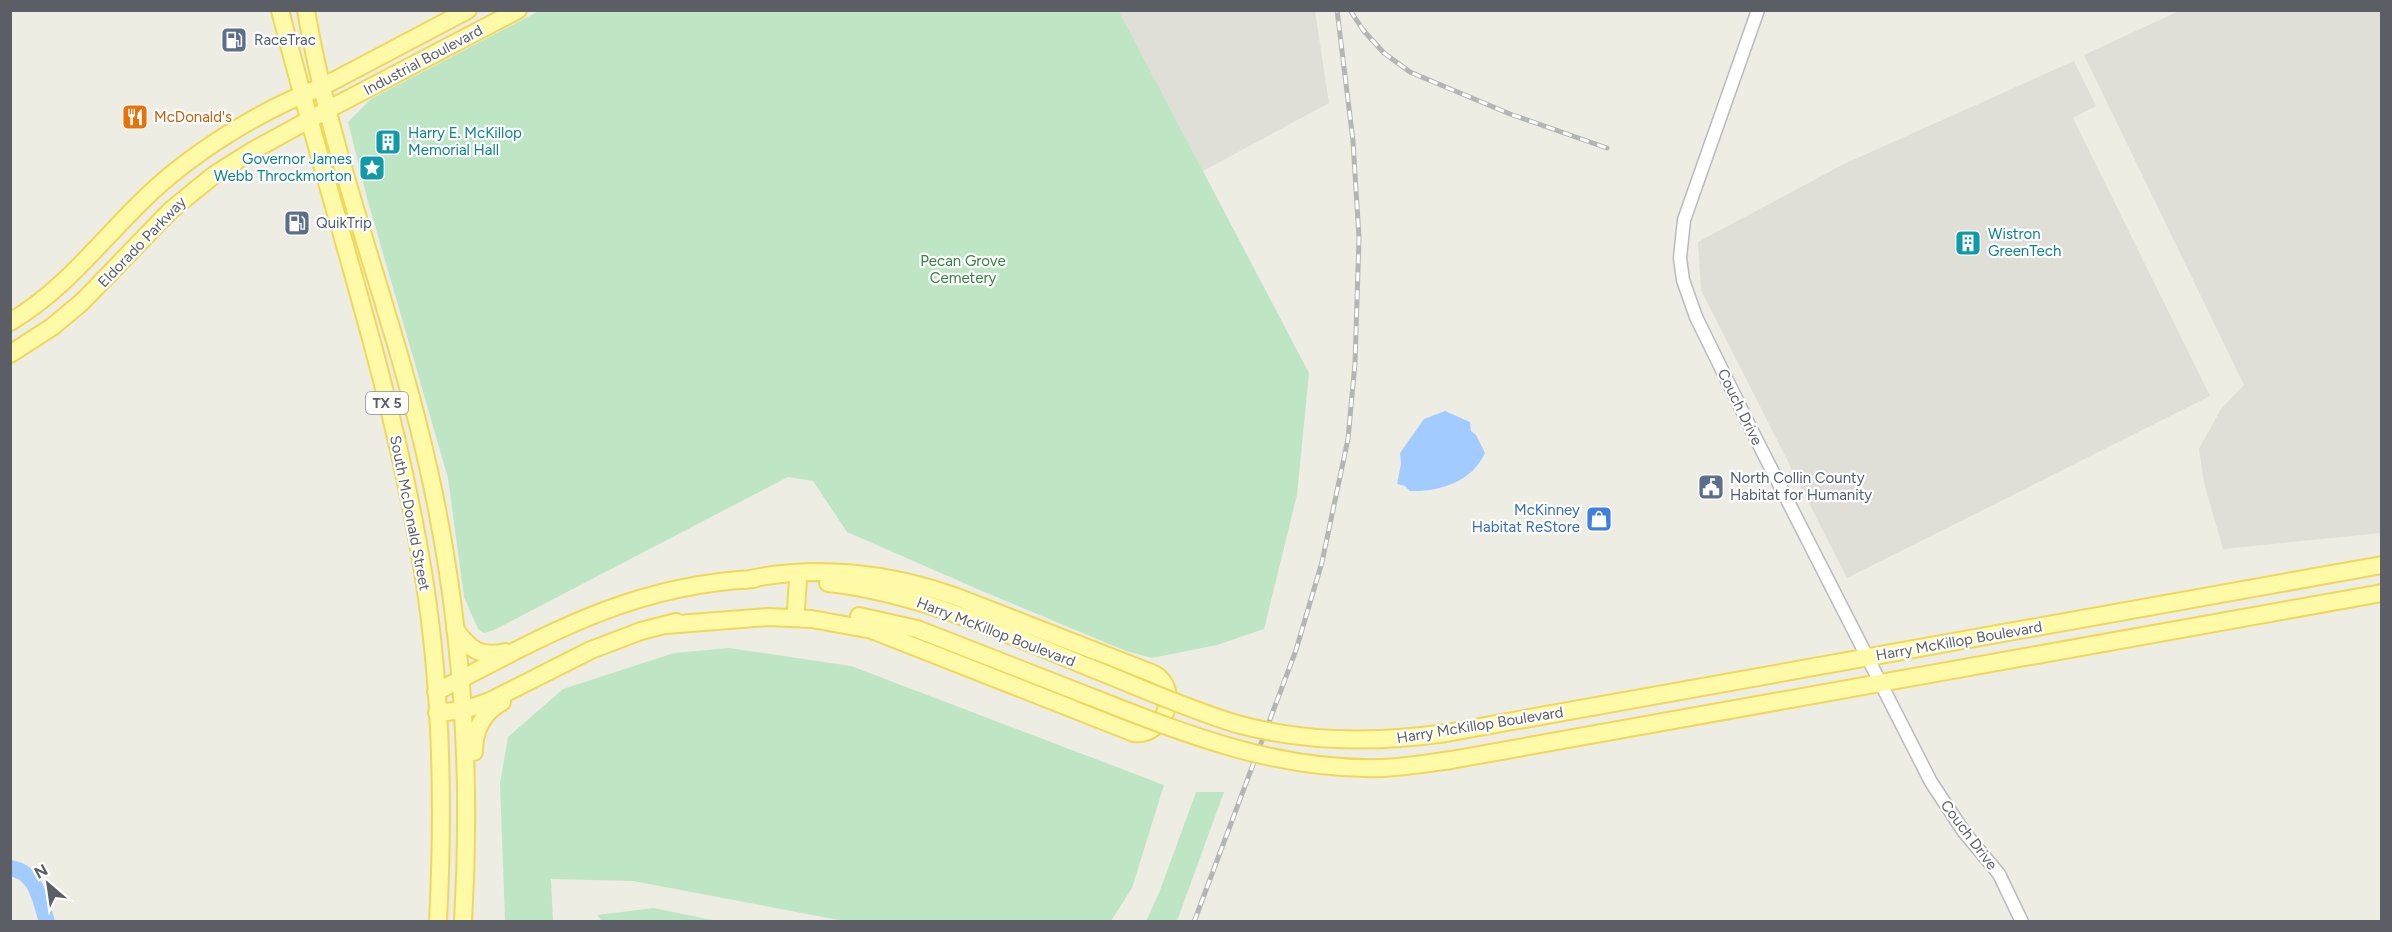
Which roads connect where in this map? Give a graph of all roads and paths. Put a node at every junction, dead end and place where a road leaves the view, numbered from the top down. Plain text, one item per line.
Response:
1 (280, 10) edge
2 (306, 10) edge
3 (468, 10) edge
4 (518, 10) edge
5 (1758, 10) edge
6 (322, 87) junction
7 (303, 94) junction
8 (327, 110) junction
9 (310, 120) junction
10 (349, 194) junction
11 (332, 203) junction
12 (105, 241) junction
13 (125, 259) junction
14 (370, 261) junction
15 (350, 267) junction
16 (10, 322) edge
17 (10, 354) edge
18 (2382, 566) edge
19 (745, 580) junction
20 (798, 580) junction
21 (2240, 592) junction
22 (2382, 593) edge
23 (796, 609) junction
24 (2243, 618) junction
25 (666, 625) junction
26 (455, 628) junction
27 (521, 649) junction
28 (1866, 656) junction
29 (549, 671) junction
30 (460, 680) junction
31 (1881, 683) junction
32 (436, 692) junction
33 (464, 710) junction
34 (437, 713) junction
35 (467, 860) junction
36 (438, 921) edge
37 (463, 921) edge
38 (2022, 921) edge

1 - 7 main road, South McDonald Street / TX 5
2 - 6 main road, South McDonald Street / TX 5
3 - 6 main road, Industrial Boulevard
4 - 8 main road, Industrial Boulevard
5 - 28 street, Couch Drive
6 - 7 main road, Industrial Boulevard
6 - 8 main road, South McDonald Street / TX 5
7 - 9 main road, South McDonald Street / TX 5
7 - 12 main road, Eldorado Parkway
8 - 9 main road, Industrial Boulevard
8 - 10 main road, South McDonald Street / TX 5
9 - 11 main road, South McDonald Street / TX 5
9 - 13 main road, Eldorado Parkway
10 - 11 main road
10 - 14 main road, South McDonald Street / TX 5
11 - 15 main road, South McDonald Street / TX 5
12 - 13 main road
12 - 16 main road, Eldorado Parkway
13 - 17 main road, Eldorado Parkway
14 - 15 main road
14 - 26 main road, South McDonald Street / TX 5
15 - 32 main road, South McDonald Street / TX 5
18 - 21 main road, Harry McKillop Boulevard
19 - 20 main road, Harry McKillop Boulevard
19 - 25 main road
19 - 27 main road, Harry McKillop Boulevard
20 - 23 main road
20 - 28 main road, Harry McKillop Boulevard, bridge
21 - 24 main road
21 - 28 main road, Harry McKillop Boulevard
22 - 24 main road, Harry McKillop Boulevard
23 - 25 main road, Harry McKillop Boulevard
23 - 31 main road, Harry McKillop Boulevard, bridge
24 - 31 main road, Harry McKillop Boulevard
25 - 29 main road, Harry McKillop Boulevard
26 - 27 main road
26 - 30 main road, South McDonald Street / TX 5
27 - 30 main road, Harry McKillop Boulevard
28 - 31 street, Couch Drive
29 - 33 main road, Harry McKillop Boulevard
29 - 35 main road
30 - 32 main road, Harry McKillop Boulevard
30 - 33 main road, South McDonald Street / TX 5
31 - 38 street, Couch Drive
32 - 34 main road, South McDonald Street / TX 5
33 - 34 main road, Harry McKillop Boulevard
33 - 35 main road, South McDonald Street / TX 5
34 - 36 main road, South McDonald Street / TX 5
35 - 37 main road, South McDonald Street / TX 5

